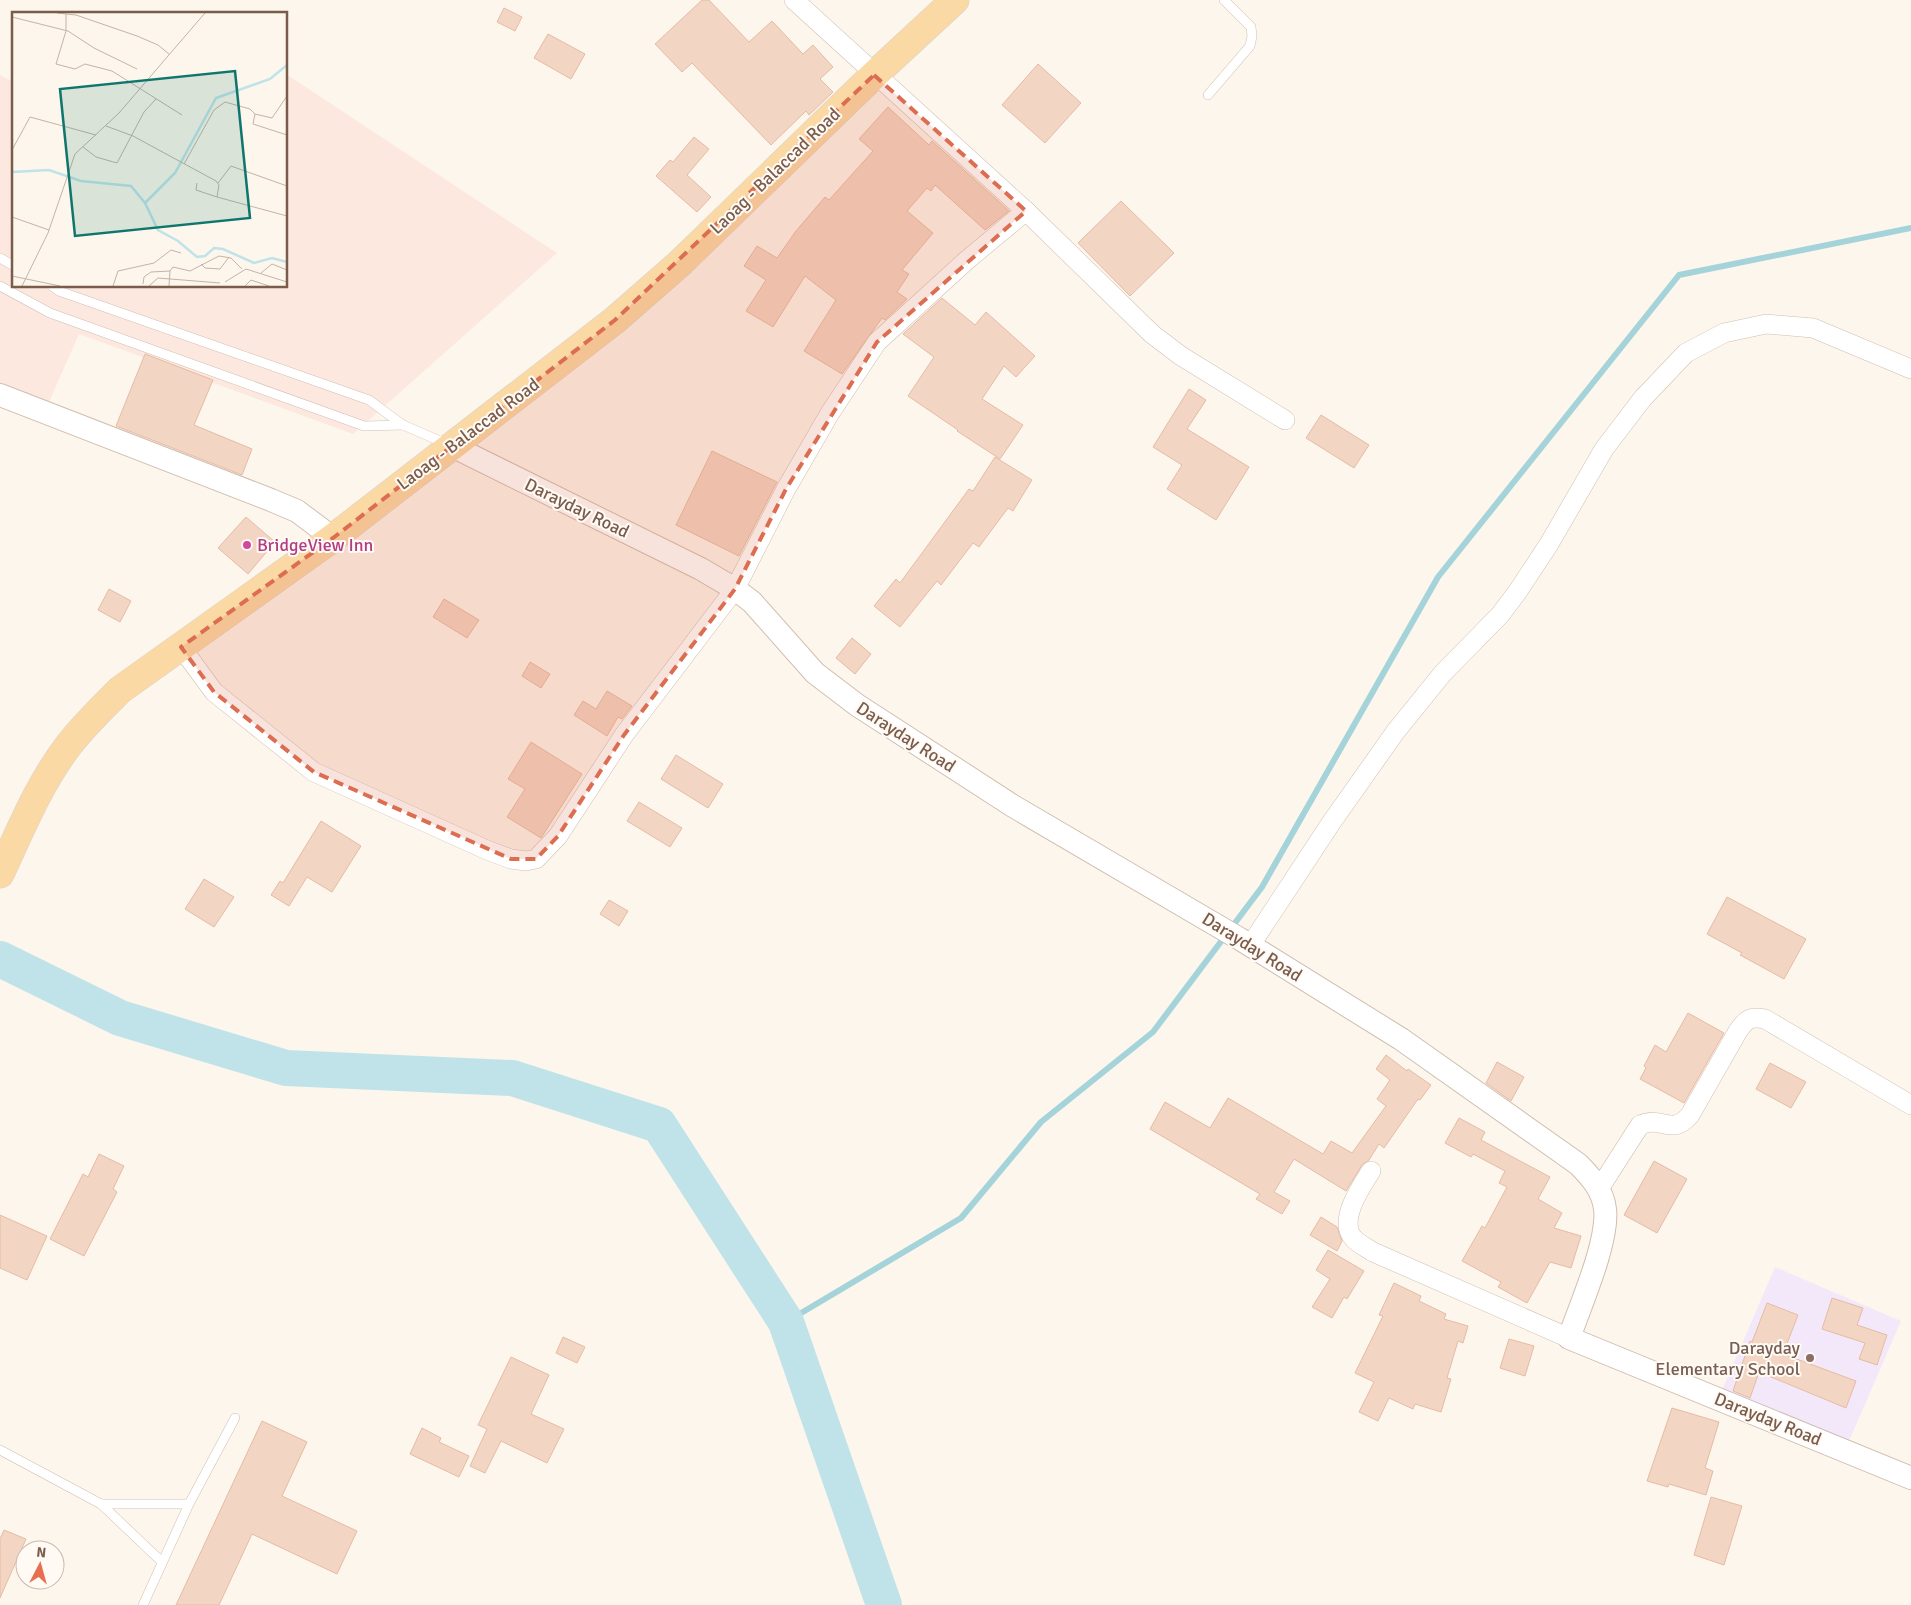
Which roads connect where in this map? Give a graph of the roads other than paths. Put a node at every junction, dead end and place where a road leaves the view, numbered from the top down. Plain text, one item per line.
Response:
1 (794, 0) edge
2 (955, 0) edge
3 (1224, 0) edge
4 (874, 74) junction
5 (1208, 95) dead end
6 (1026, 211) junction
7 (0, 258) edge
8 (12, 265) edge
9 (0, 286) edge
10 (56, 288) edge
11 (1911, 369) edge
12 (0, 395) edge
13 (1285, 420) dead end
14 (403, 425) junction
15 (452, 446) junction
16 (332, 538) junction
17 (735, 589) junction
18 (181, 646) junction
19 (0, 874) edge
20 (1245, 942) junction
21 (1911, 1105) edge
22 (1371, 1171) dead end
23 (1599, 1189) junction
24 (1569, 1338) junction
25 (235, 1418) dead end
26 (0, 1450) edge
27 (1911, 1478) edge
28 (101, 1504) junction
29 (189, 1504) junction
30 (162, 1562) junction
31 (143, 1605) edge

1 - 4 street
2 - 4 main road, Laoag - Balaccad Road
3 - 5 lane
4 - 6 street
4 - 15 main road, Laoag - Balaccad Road
6 - 13 street
6 - 17 street
7 - 8 lane
9 - 14 lane
10 - 14 lane
11 - 20 street
12 - 16 street
14 - 15 lane
15 - 16 main road, Laoag - Balaccad Road
15 - 17 street, Darayday Road
16 - 18 main road, Laoag - Balaccad Road
17 - 18 street
17 - 20 street, Darayday Road
18 - 19 main road, Laoag - Balaccad Road
20 - 23 street, Darayday Road
21 - 23 street
22 - 24 street
23 - 24 street, Darayday Road
24 - 27 street, Darayday Road
25 - 29 lane
26 - 28 lane
28 - 29 lane
28 - 30 lane
29 - 30 lane
30 - 31 lane

